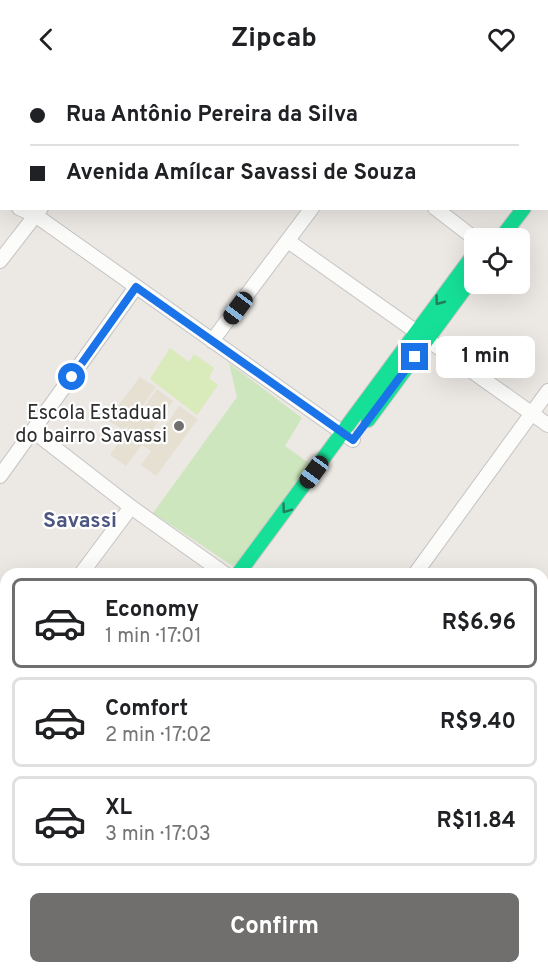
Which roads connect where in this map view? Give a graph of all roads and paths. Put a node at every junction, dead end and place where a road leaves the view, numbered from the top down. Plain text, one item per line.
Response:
1 (311, 210) edge
2 (438, 210) edge
3 (507, 210) edge
4 (522, 210) edge
5 (38, 212) edge
6 (493, 228) edge
7 (509, 228) edge
8 (464, 230) edge
9 (288, 241) junction
10 (0, 261) edge
11 (464, 267) edge
12 (136, 287) junction
13 (464, 290) edge
14 (414, 333) junction
15 (212, 341) junction
16 (427, 341) junction
17 (548, 391) edge
18 (532, 414) junction
19 (548, 425) edge
20 (33, 431) junction
21 (348, 437) junction
22 (0, 476) edge
23 (131, 507) junction
24 (290, 526) dead end
25 (85, 568) edge
26 (217, 568) edge
27 (243, 568) edge
28 (419, 568) edge

1 - 9 street
2 - 8 street
3 - 6 street
4 - 7 street
5 - 10 street
5 - 12 street
9 - 14 street
9 - 15 street
11 -> 14 street
12 - 15 street
12 - 20 street
13 - 16 street
14 - 16 street
14 - 21 street
15 - 21 street
16 - 18 street
16 - 21 street
17 - 18 street
18 - 19 street
18 - 28 street
20 - 22 street
20 - 23 street
21 - 24 street
21 -> 27 street
23 - 25 street
23 - 26 street

